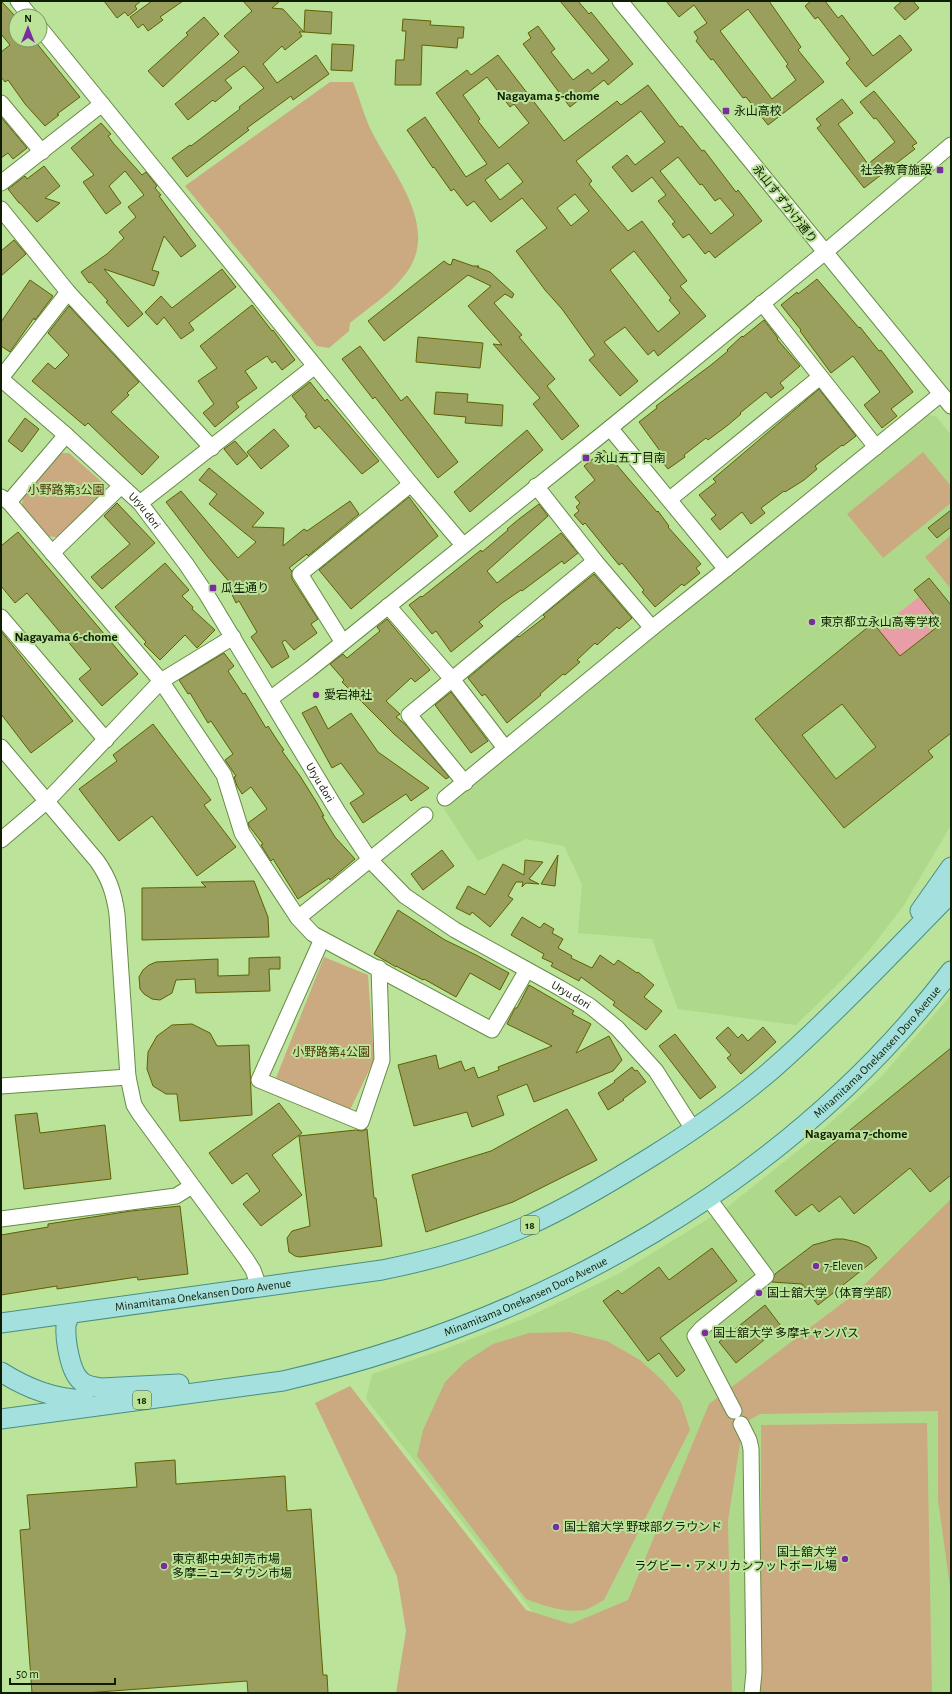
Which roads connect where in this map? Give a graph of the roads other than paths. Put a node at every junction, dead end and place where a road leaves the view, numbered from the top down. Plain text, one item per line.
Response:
1 (620, 1) edge
2 (48, 38) edge
3 (1, 103) edge
4 (102, 104) junction
5 (951, 145) edge
6 (42, 152) junction
7 (1, 184) edge
8 (1, 209) edge
9 (824, 253) junction
10 (68, 292) junction
11 (762, 303) junction
12 (315, 366) junction
13 (820, 377) junction
14 (1, 378) edge
15 (941, 394) junction
16 (951, 406) edge
17 (610, 428) junction
18 (66, 435) junction
19 (876, 446) junction
20 (212, 448) junction
21 (411, 484) junction
22 (121, 486) junction
23 (536, 486) junction
24 (670, 499) junction
25 (5, 500) edge
26 (140, 503) junction
27 (464, 545) junction
28 (52, 554) junction
29 (595, 561) junction
30 (726, 569) junction
31 (388, 606) junction
32 (1, 617) edge
33 (652, 628) junction
34 (233, 637) junction
35 (342, 641) junction
36 (452, 679) junction
37 (161, 681) junction
38 (270, 699) junction
39 (106, 740) junction
40 (1, 747) edge
41 (506, 748) junction
42 (465, 783) junction
43 (446, 798) dead end
44 (47, 802) junction
45 (425, 815) dead end
46 (1, 840) edge
47 (370, 860) junction
48 (951, 867) edge
49 (951, 893) edge
50 (298, 918) junction
51 (322, 939) junction
52 (882, 964) junction
53 (379, 968) junction
54 (527, 970) junction
55 (951, 971) edge
56 (128, 1077) junction
57 (1, 1086) edge
58 (694, 1129) junction
59 (192, 1186) junction
60 (709, 1198) junction
61 (1, 1212) edge
62 (1, 1219) edge
63 (259, 1287) junction
64 (70, 1314) junction
65 (1, 1323) edge
66 (1, 1372) edge
67 (282, 1381) junction
68 (132, 1401) junction
69 (1, 1419) edge
70 (752, 1693) edge

1 - 9 street, 永山すずかけ通り
2 - 4 street
3 - 6 street
4 - 6 street
4 - 12 street
5 - 9 street
6 - 7 street
8 - 10 street
9 - 11 street
9 - 15 street, 永山すずかけ通り
10 - 14 street
10 - 20 street
11 - 13 street
11 - 17 street
12 - 20 street
12 - 21 street
13 - 19 street
13 - 24 street
14 - 18 street, Uryu dori
15 - 16 street, 永山すずかけ通り
15 - 19 street
17 - 23 street
17 - 24 street
18 - 22 street, Uryu dori
18 - 25 street
19 - 30 street
20 - 26 street
21 - 27 street
21 - 35 street
22 - 26 street, Uryu dori
22 - 28 street
23 - 27 street
23 - 29 street
24 - 30 street
25 - 28 street
26 - 34 street, Uryu dori
27 - 31 street
28 - 37 street
29 - 33 street
29 - 36 street
30 - 33 street
31 - 35 street
31 - 36 street
32 - 39 street
33 - 41 street
34 - 37 street
34 - 38 street, Uryu dori
35 - 38 street
36 - 41 street
36 - 42 street
37 - 39 street
37 - 50 street
38 - 47 street, Uryu dori
39 - 44 street
40 - 44 street
41 - 42 street
42 - 43 street
44 - 46 street
44 - 56 street
45 - 47 street
47 - 50 street
47 - 54 street, Uryu dori
48 - 52 main road
49 - 52 main road, Minamitama Onekansen Doro Avenue / 18
50 - 51 street
51 - 53 street
51 - 53 street
52 - 58 main road, Minamitama Onekansen Doro Avenue / 18
53 - 54 street
54 - 58 street, Uryu dori
55 - 60 main road, Minamitama Onekansen Doro Avenue / 18
56 - 57 street
56 - 59 street
58 - 63 main road, Minamitama Onekansen Doro Avenue / 18
59 - 62 street
59 - 63 street
60 - 67 main road, Minamitama Onekansen Doro Avenue / 18
60 - 70 street
61 - 62 street
63 - 64 main road, Minamitama Onekansen Doro Avenue / 18
64 - 65 main road, Minamitama Onekansen Doro Avenue / 18
64 - 67 main road
66 - 68 main road
67 - 68 main road, Minamitama Onekansen Doro Avenue / 18
68 - 69 main road, Minamitama Onekansen Doro Avenue / 18

